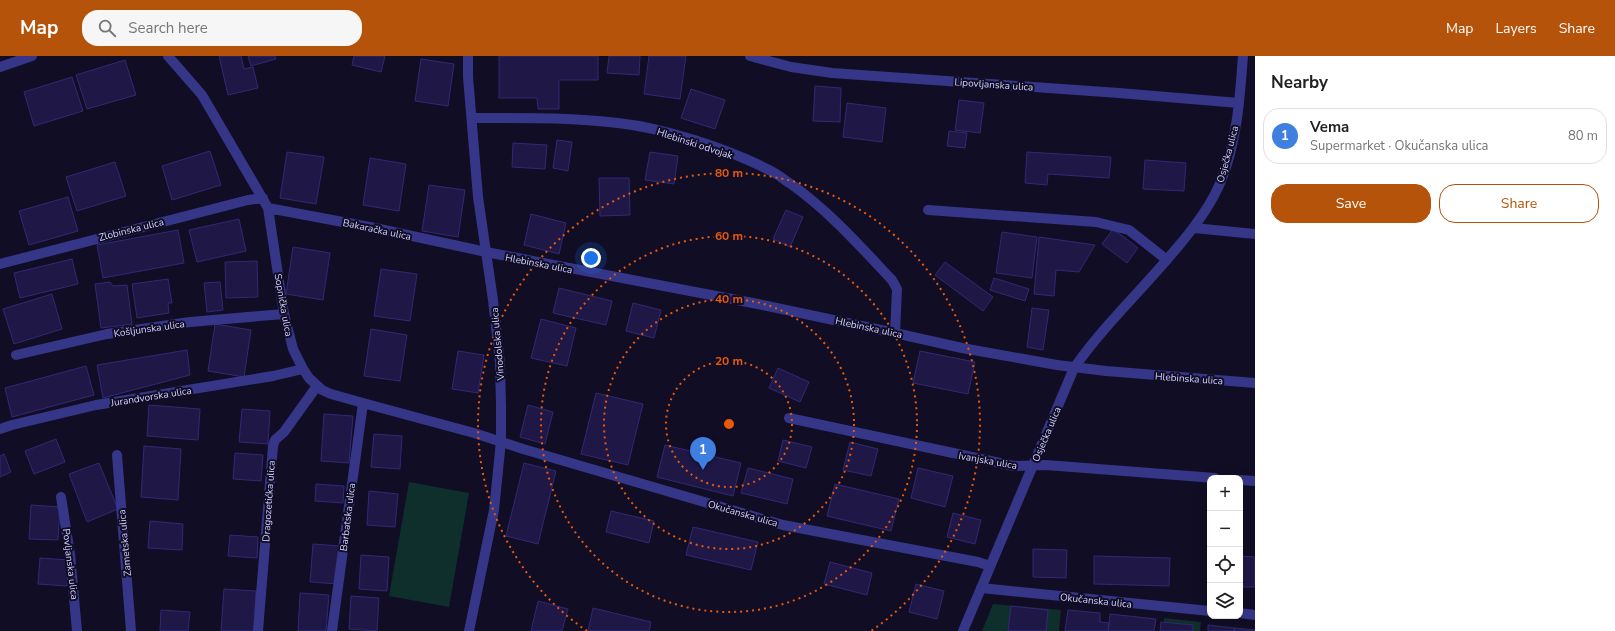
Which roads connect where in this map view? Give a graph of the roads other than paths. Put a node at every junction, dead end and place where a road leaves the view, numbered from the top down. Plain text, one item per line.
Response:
1 (32, 56) edge
2 (169, 56) edge
3 (468, 56) edge
4 (750, 56) edge
5 (1243, 56) edge
6 (0, 67) edge
7 (1239, 104) junction
8 (472, 118) junction
9 (263, 198) junction
10 (268, 208) junction
11 (928, 210) dead end
12 (1194, 228) junction
13 (1255, 234) edge
14 (486, 252) junction
15 (1167, 260) junction
16 (0, 264) edge
17 (284, 314) junction
18 (895, 332) junction
19 (16, 355) dead end
20 (1074, 368) junction
21 (303, 369) junction
22 (1255, 383) edge
23 (316, 386) junction
24 (363, 403) junction
25 (789, 418) dead end
26 (0, 429) edge
27 (501, 441) junction
28 (116, 455) dead end
29 (1032, 466) junction
30 (1207, 477) edge
31 (1243, 480) edge
32 (1255, 481) edge
33 (61, 498) dead end
34 (990, 566) junction
35 (981, 588) junction
36 (1207, 610) edge
37 (1243, 613) edge
38 (1255, 615) edge
39 (77, 631) edge
40 (131, 631) edge
41 (258, 631) edge
42 (332, 631) edge
43 (471, 631) edge
44 (963, 631) edge

1 - 6 street
2 - 9 street, Sopnička ulica
3 - 8 street, Vinodolska ulica
4 - 7 street, Lipovljanska ulica
5 - 7 street, Osječka ulica
7 - 12 street, Osječka ulica
8 - 14 street, Vinodolska ulica
8 - 18 street, Hlebinski odvojak
9 - 10 street, Sopnička ulica
9 - 16 street, Zlobinska ulica
10 - 14 street, Bakaračka ulica
10 - 17 street, Sopnička ulica
11 - 15 street
12 - 13 street
12 - 15 street, Osječka ulica
14 - 18 street, Hlebinska ulica
14 - 27 street, Vinodolska ulica
15 - 20 street, Osječka ulica
17 - 19 street, Košljunska ulica
17 - 21 street, Sopnička ulica
18 - 20 street, Hlebinska ulica
20 - 22 street, Hlebinska ulica
20 - 29 street, Osječka ulica
21 - 23 street, Sopnička ulica
21 - 26 street, Jurandvorska ulica
23 - 24 street, Sopnička ulica
23 - 41 street, Dragozetićka ulica
24 - 27 street, Sopnička ulica
24 - 42 street, Barbatska ulica
25 - 29 street, Ivanjska ulica
27 - 34 street, Okučanska ulica
27 - 43 street, Vinodolska ulica
28 - 40 street, Zametska ulica
29 - 30 street, Ivanjska ulica
29 - 34 street, Osječka ulica
31 - 32 street
33 - 39 street, Povljanska ulica
34 - 35 street, Osječka ulica
35 - 36 street, Okučanska ulica
35 - 44 street, Osječka ulica
37 - 38 street

